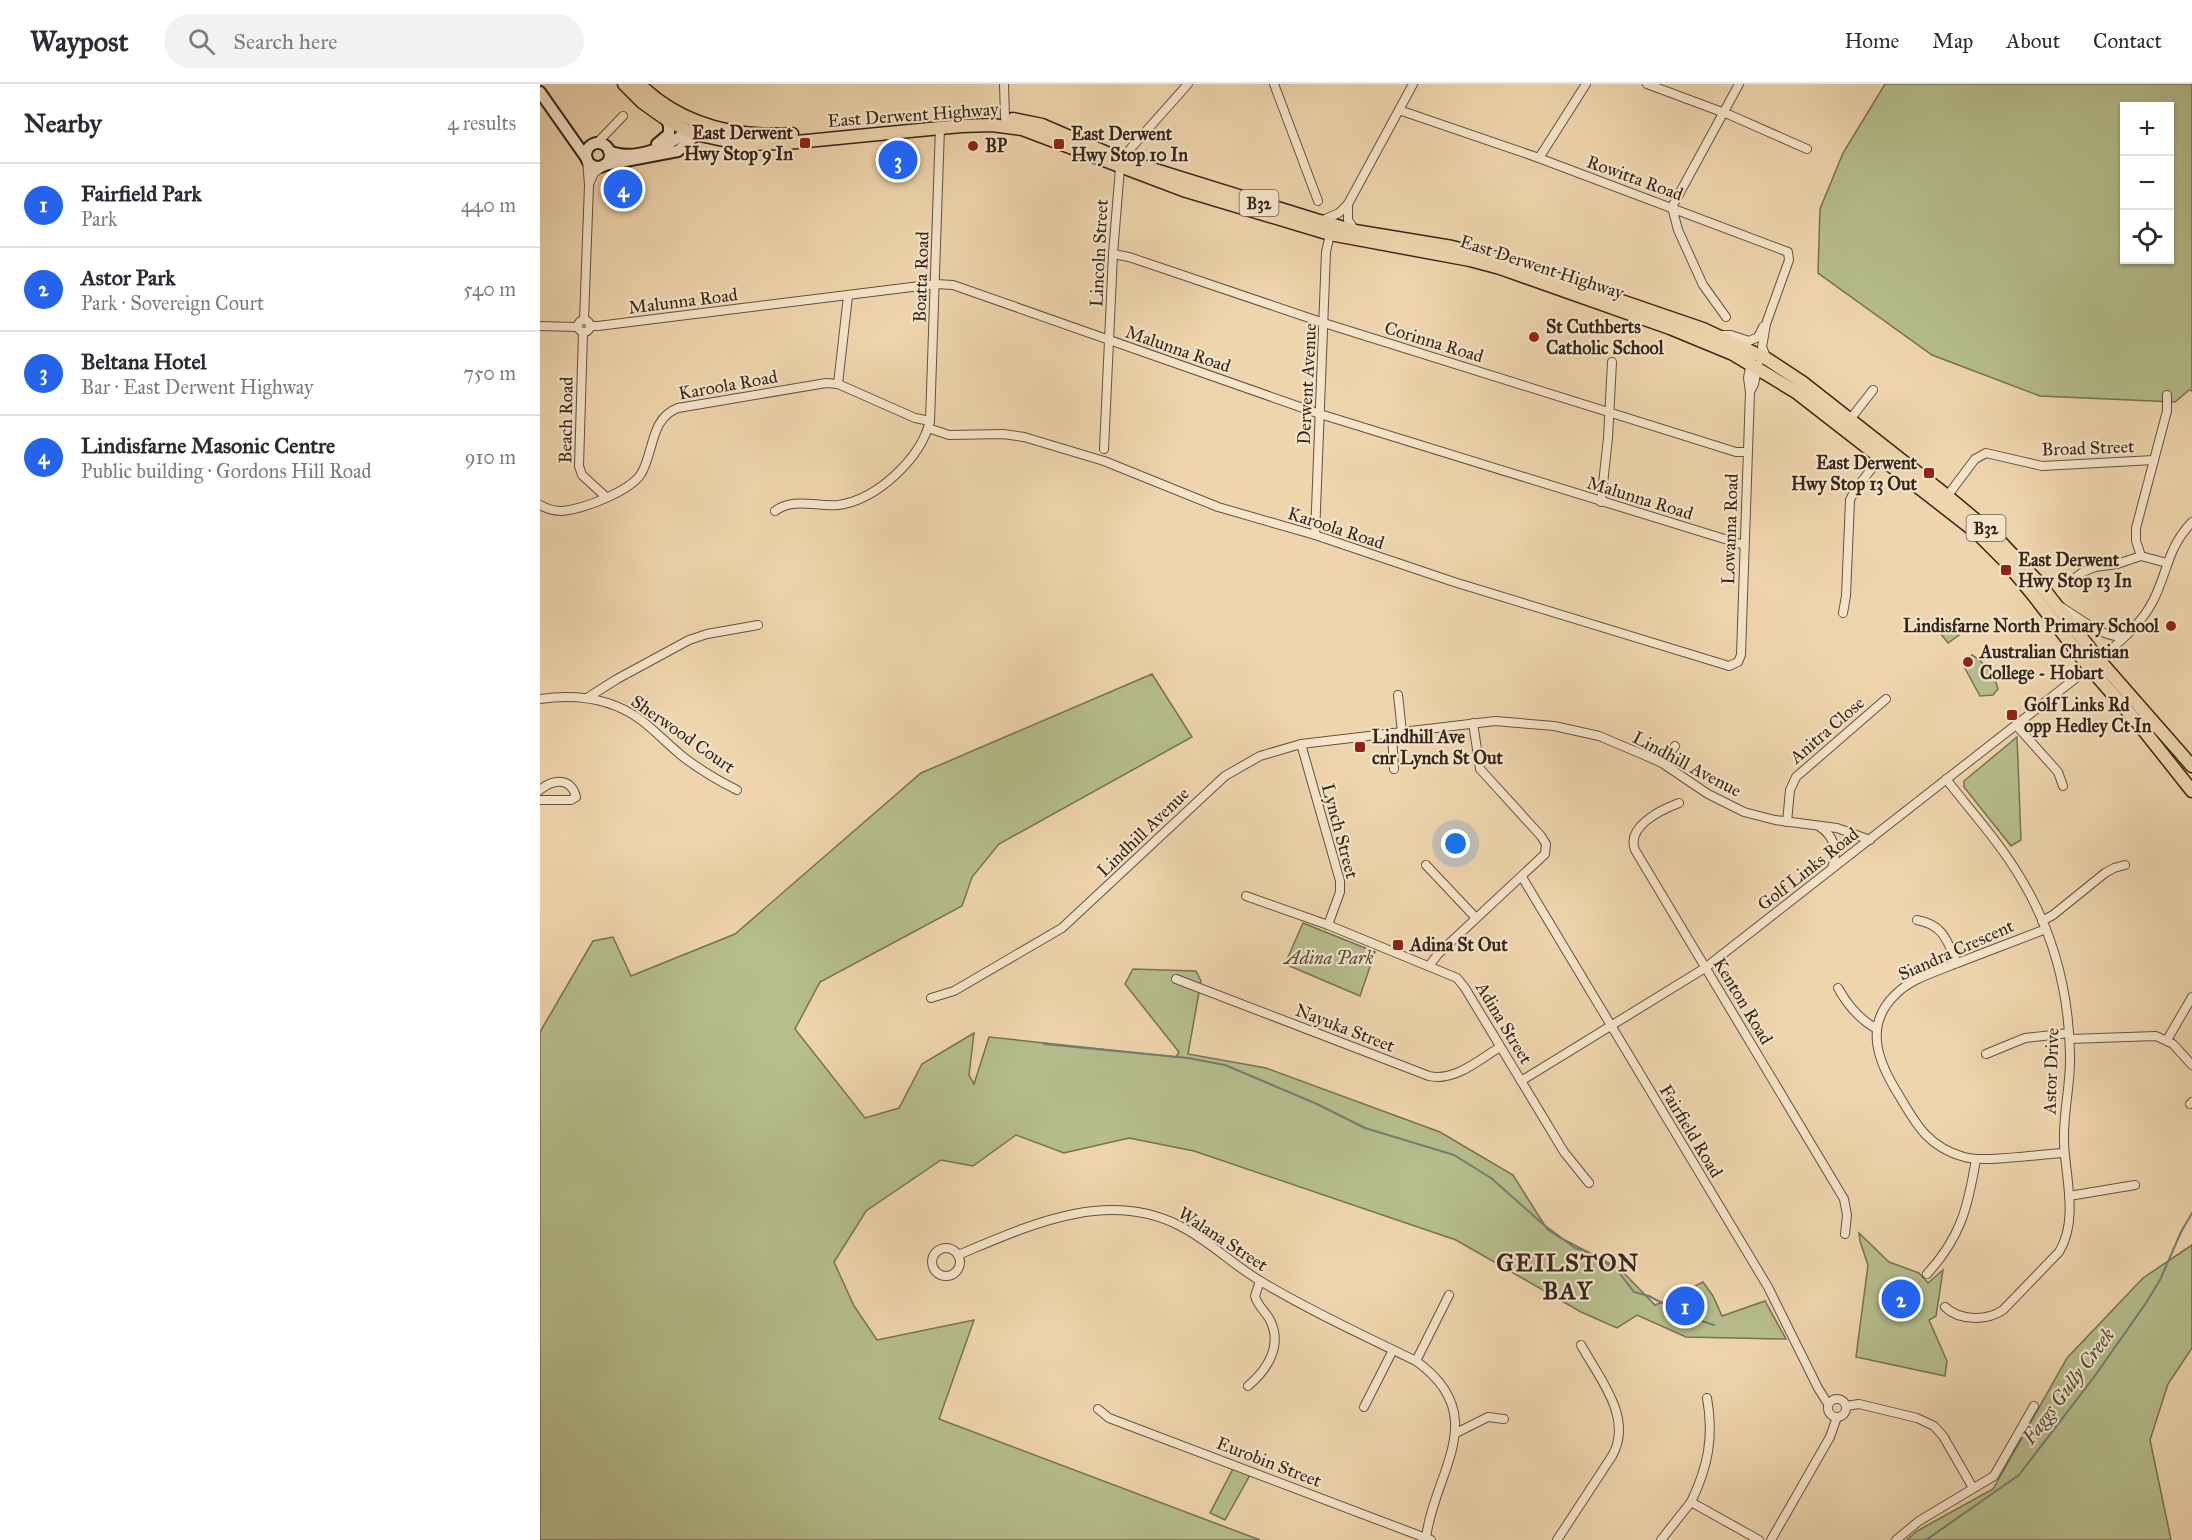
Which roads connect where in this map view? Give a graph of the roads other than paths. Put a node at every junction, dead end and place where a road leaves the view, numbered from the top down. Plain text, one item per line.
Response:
1 (624, 84) edge
2 (639, 84) edge
3 (1004, 84) edge
4 (1188, 84) edge
5 (1274, 84) edge
6 (1413, 84) edge
7 (1586, 84) edge
8 (1647, 84) edge
9 (1739, 84) edge
10 (540, 92) edge
11 (1399, 110) junction
12 (1723, 113) junction
13 (623, 116) dead end
14 (1005, 118) junction
15 (666, 119) junction
16 (614, 125) junction
17 (697, 128) junction
18 (940, 128) junction
19 (571, 133) junction
20 (595, 144) junction
21 (1807, 148) dead end
22 (609, 150) junction
23 (635, 154) junction
24 (1539, 158) junction
25 (587, 160) junction
26 (1121, 164) junction
27 (603, 166) junction
28 (589, 185) junction
29 (1318, 201) dead end
30 (1348, 204) junction
31 (1672, 207) junction
32 (1321, 222) junction
33 (1355, 231) junction
34 (1330, 234) junction
35 (1113, 254) junction
36 (936, 284) junction
37 (848, 296) junction
38 (1726, 318) dead end
39 (587, 323) junction
40 (1324, 323) junction
41 (1766, 324) junction
42 (540, 326) edge
43 (580, 330) junction
44 (1715, 334) junction
45 (1109, 340) junction
46 (1758, 361) junction
47 (1612, 362) dead end
48 (838, 384) junction
49 (1873, 390) dead end
50 (2167, 395) dead end
51 (1609, 412) junction
52 (1320, 414) junction
53 (1846, 423) junction
54 (929, 424) junction
55 (1104, 449) dead end
56 (1747, 453) junction
57 (1884, 453) junction
58 (2154, 460) junction
59 (606, 497) junction
60 (1944, 500) junction
61 (1601, 501) junction
62 (540, 506) edge
63 (775, 511) dead end
64 (2192, 522) edge
65 (1315, 535) junction
66 (1744, 545) junction
67 (2141, 556) junction
68 (2166, 563) junction
69 (2075, 578) dead end
70 (2054, 603) junction
71 (1843, 613) dead end
72 (758, 625) dead end
73 (2126, 636) junction
74 (2094, 663) junction
75 (1735, 664) joint
76 (1398, 695) dead end
77 (587, 698) junction
78 (540, 699) edge
79 (1887, 699) dead end
80 (1473, 723) junction
81 (2016, 725) junction
82 (1402, 732) junction
83 (1392, 733) junction
84 (1300, 744) junction
85 (1675, 746) dead end
86 (1662, 763) junction
87 (2192, 766) edge
88 (1394, 769) dead end
89 (1946, 779) junction
90 (2063, 786) dead end
91 (540, 790) edge
92 (737, 790) dead end
93 (2192, 791) edge
94 (540, 800) edge
95 (1679, 803) dead end
96 (1787, 822) junction
97 (1816, 825) junction
98 (1870, 840) junction
99 (1426, 865) dead end
100 (2126, 865) dead end
101 (1832, 870) junction
102 (1522, 878) junction
103 (1246, 896) dead end
104 (1476, 918) junction
105 (1917, 920) dead end
106 (1328, 925) junction
107 (2044, 925) junction
108 (1958, 963) junction
109 (1429, 966) junction
110 (1705, 968) junction
111 (1176, 979) dead end
112 (1838, 987) dead end
113 (2192, 997) edge
114 (932, 998) dead end
115 (1611, 1026) junction
116 (1877, 1029) junction
117 (2069, 1036) junction
118 (2167, 1040) junction
119 (1500, 1047) junction
120 (1986, 1054) dead end
121 (2192, 1065) edge
122 (1521, 1081) junction
123 (2064, 1153) junction
124 (1976, 1159) junction
125 (1589, 1183) dead end
126 (2135, 1185) dead end
127 (2069, 1196) junction
128 (1845, 1234) dead end
129 (958, 1255) dead end
130 (1927, 1274) dead end
131 (1260, 1281) junction
132 (1449, 1296) dead end
133 (1945, 1307) dead end
134 (1581, 1345) dead end
135 (1393, 1350) junction
136 (1416, 1361) junction
137 (1248, 1386) dead end
138 (1707, 1398) dead end
139 (1828, 1404) junction
140 (1846, 1406) junction
141 (2034, 1406) dead end
142 (1364, 1407) dead end
143 (1098, 1409) dead end
144 (1837, 1417) junction
145 (1504, 1419) dead end
146 (1456, 1433) junction
147 (1973, 1488) junction
148 (1691, 1502) junction
149 (1429, 1539) edge
150 (1557, 1540) edge
151 (1661, 1540) edge
152 (1759, 1540) edge
153 (1771, 1540) edge
154 (1896, 1540) edge

1 - 15 main road, East Derwent Highway / B32
2 - 17 main road, East Derwent Highway / B32
3 - 14 street
4 - 26 street
5 - 29 street
6 - 11 street
7 - 24 street
8 - 12 street
9 - 12 street
10 - 19 main road
11 - 24 street, Rowitta Road
11 - 30 street
12 - 21 street
12 - 31 street
13 - 16 street
14 - 17 main road, East Derwent Highway / B32
14 - 26 main road, East Derwent Highway / B32
15 - 17 main road, East Derwent Highway / B32
15 - 23 main road
16 - 20 street
16 - 22 street
17 - 18 main road, East Derwent Highway / B32
17 - 23 main road
17 - 27 main road
18 - 26 main road, East Derwent Highway / B32
18 - 36 street, Boatta Road
19 - 20 main road
19 - 25 main road
20 - 22 main road
20 - 25 main road
22 - 23 main road
22 - 27 main road
24 - 31 street, Rowitta Road
25 - 27 main road
25 - 28 street
26 - 32 main road, East Derwent Highway / B32
26 - 34 main road, East Derwent Highway / B32
26 - 35 street, Lincoln Street
27 - 28 street
28 - 39 street
30 - 32 street
30 - 33 street
31 - 38 street
31 - 41 street, Rowitta Road
32 - 33 main road, East Derwent Highway / B32
33 - 44 main road, East Derwent Highway / B32
34 - 40 street, Derwent Avenue
34 - 46 main road, East Derwent Highway / B32
35 - 40 street, Corinna Road
35 - 45 street, Lincoln Street
36 - 37 street, Malunna Road
36 - 45 street, Malunna Road
36 - 54 street, Boatta Road
37 - 39 street, Malunna Road
37 - 48 street
39 - 43 street
40 - 51 street, Corinna Road
40 - 52 street, Derwent Avenue
41 - 44 street
41 - 46 street, Rowitta Road
42 - 43 street
43 - 59 street, Beach Road
44 - 46 main road, East Derwent Highway / B32
45 - 52 street, Malunna Road
45 - 55 street, Lincoln Street
46 - 53 main road, East Derwent Highway / B32
46 - 56 street, Lowanna Road
47 - 51 street
48 - 54 street, Karoola Road
48 - 59 street, Karoola Road
49 - 53 street
50 - 58 street
51 - 56 street, Corinna Road
51 - 61 street
52 - 61 street, Malunna Road
52 - 65 street, Derwent Avenue
53 - 57 main road, East Derwent Highway / B32
54 - 63 street
54 - 65 street, Karoola Road
56 - 66 street, Lowanna Road
57 - 60 main road, East Derwent Highway / B32
57 - 71 street
58 - 60 street, Broad Street
58 - 67 street
59 - 62 street, Karoola Road
60 - 70 main road, East Derwent Highway / B32
60 - 74 main road, East Derwent Highway / B32
61 - 66 street, Malunna Road
64 - 68 street
65 - 75 street, Karoola Road
66 - 75 street, Lowanna Road
67 - 68 street
67 - 69 street
68 - 73 street
70 - 73 street
70 - 74 main road, East Derwent Highway / B32
72 - 77 street
73 - 74 street
74 - 81 street, Golf Links Road
74 - 87 main road, East Derwent Highway / B32
74 - 93 main road, East Derwent Highway / B32
76 - 82 street
77 - 78 street, Sherwood Court
77 - 92 street, Sherwood Court
79 - 96 street, Anitra Close
80 - 82 street, Lindhill Avenue
80 - 86 street, Lindhill Avenue
80 - 102 street
81 - 89 street, Golf Links Road
81 - 90 street
82 - 83 street, Lindhill Avenue
83 - 84 street, Lindhill Avenue
83 - 88 street
84 - 106 street, Lynch Street
84 - 114 street, Lindhill Avenue
85 - 86 street
86 - 96 street, Lindhill Avenue
89 - 98 street, Golf Links Road
89 - 107 street, Astor Drive
91 - 94 street
95 - 110 street, Kenton Road
96 - 97 street, Lindhill Avenue
97 - 98 street, Lindhill Avenue
97 - 101 street
98 - 101 street, Golf Links Road
99 - 104 street
100 - 107 street, Siandra Crescent
101 - 110 street, Golf Links Road
102 - 104 street
102 - 115 street, Fairfield Road
103 - 106 street, Adina Street
104 - 109 street
105 - 108 street
106 - 109 street, Adina Street
107 - 108 street, Siandra Crescent
107 - 117 street, Astor Drive
108 - 116 street, Siandra Crescent
109 - 119 street, Adina Street
110 - 115 street, Golf Links Road
110 - 128 street, Kenton Road
111 - 119 street, Nayuka Street
112 - 116 street
113 - 118 street
115 - 122 street, Golf Links Road
115 - 139 street, Fairfield Road
116 - 124 street, Siandra Crescent
117 - 118 street
117 - 120 street
117 - 123 street, Astor Drive
118 - 121 street
119 - 122 street, Adina Street
122 - 125 street, Adina Street
123 - 124 street, Siandra Crescent
123 - 127 street, Astor Drive
124 - 130 street
126 - 127 street
127 - 133 street, Astor Drive
129 - 131 street, Walana Street
131 - 135 street, Walana Street
131 - 137 street
132 - 136 street
134 - 150 street
135 - 136 street, Walana Street
135 - 142 street
136 - 146 street, Walana Street
138 - 148 street
139 - 140 street
139 - 144 street
140 - 144 street
140 - 147 street
141 - 147 street
143 - 149 street, Eurobin Street
144 - 153 street
145 - 146 street
146 - 149 street, Walana Street
147 - 154 street
148 - 151 street
148 - 152 street

